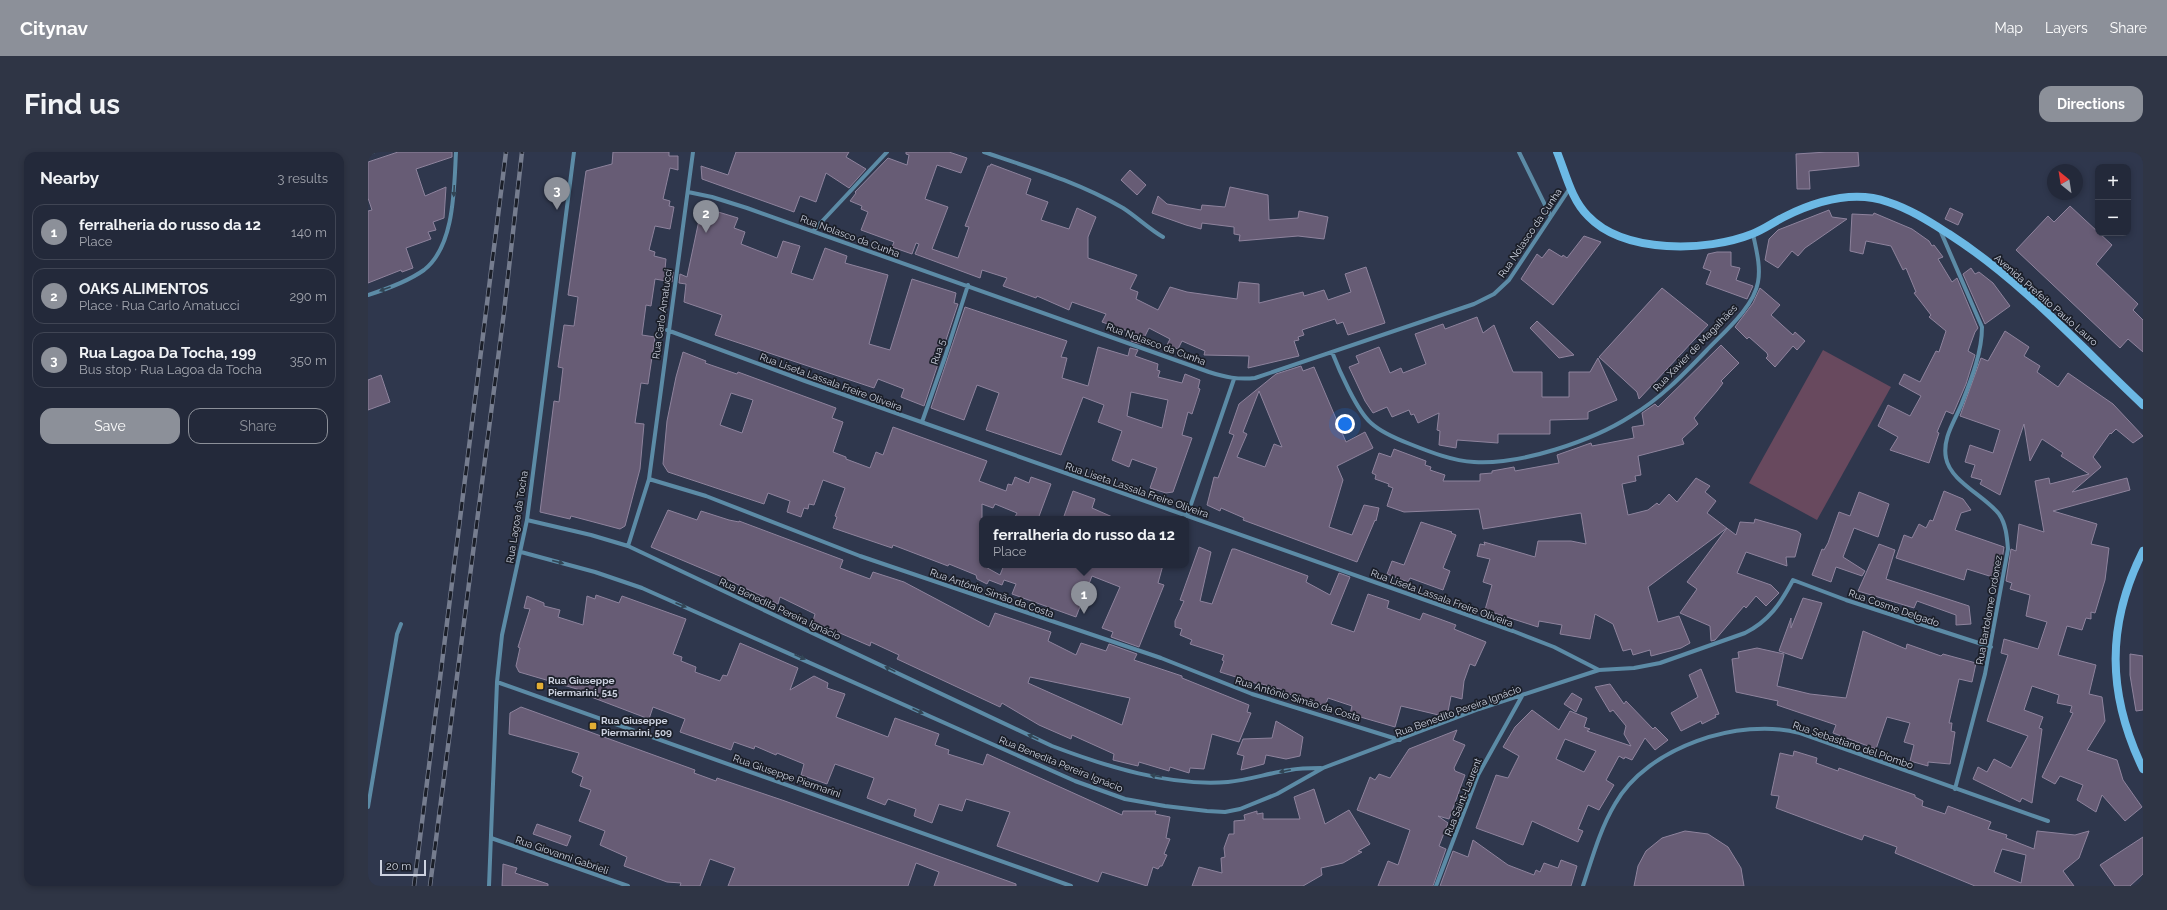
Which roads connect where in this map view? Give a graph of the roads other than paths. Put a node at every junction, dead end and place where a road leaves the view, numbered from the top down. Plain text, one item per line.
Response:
1 (373, 152) edge
2 (456, 152) edge
3 (574, 152) edge
4 (692, 152) edge
5 (887, 152) edge
6 (984, 152) edge
7 (1519, 152) edge
8 (1557, 152) edge
9 (368, 154) edge
10 (1570, 188) junction
11 (688, 192) junction
12 (1550, 215) junction
13 (1939, 228) junction
14 (813, 231) junction
15 (1753, 234) junction
16 (1163, 237) dead end
17 (968, 285) junction
18 (368, 295) edge
19 (667, 330) junction
20 (1332, 352) junction
21 (1234, 379) junction
22 (2143, 405) edge
23 (922, 422) junction
24 (648, 479) junction
25 (1187, 516) joint
26 (1189, 517) edge
27 (527, 520) junction
28 (628, 546) junction
29 (2143, 551) edge
30 (521, 552) junction
31 (401, 624) dead end
32 (1991, 647) junction
33 (1599, 670) junction
34 (497, 682) junction
35 (1522, 696) junction
36 (1400, 740) junction
37 (1323, 768) junction
38 (2143, 769) edge
39 (1955, 789) junction
40 (368, 807) edge
41 (2048, 821) dead end
42 (492, 838) junction
43 (489, 886) edge
44 (628, 886) edge
45 (1071, 886) edge
46 (1436, 886) edge
47 (1583, 886) edge

1 - 9 street
2 -> 18 street
3 - 27 street, Rua Lagoa da Tocha
4 - 11 street, Rua Carlo Amatucci
5 - 14 street
6 - 16 street
7 - 12 street
8 - 10 street, Avenida Prefeito Paulo Lauro
10 - 12 street, Rua Nolasco da Cunha
10 - 15 street, Avenida Prefeito Paulo Lauro
11 - 14 street, Rua Nolasco da Cunha
11 - 19 street, Rua Carlo Amatucci
12 - 20 street, Rua Nolasco da Cunha
13 - 15 street, Avenida Prefeito Paulo Lauro
13 - 22 street, Avenida Prefeito Paulo Lauro
13 - 32 street, Rua Bartolome Ordonez
14 - 17 street, Rua Nolasco da Cunha
15 - 20 street, Rua Xavier de Magalhães
17 - 21 street, Rua Nolasco da Cunha
17 - 23 street, Rua 5
19 - 23 street, Rua Liseta Lassala Freire Oliveira
19 - 24 street, Rua Carlo Amatucci
20 - 21 street, Rua Nolasco da Cunha
21 - 25 street
23 - 25 street, Rua Liseta Lassala Freire Oliveira
24 - 28 street, Rua Carlo Amatucci
24 - 36 street, Rua Antônio Simão da Costa
26 - 33 street, Rua Liseta Lassala Freire Oliveira
27 - 28 street, Rua Benedita Pereira Ignácio
27 - 30 street, Rua Lagoa da Tocha
37 -> 28 street, Rua Benedita Pereira Ignácio
29 - 38 street
30 - 34 street, Rua Lagoa da Tocha
30 -> 37 street, Rua Benedita Pereira Ignácio
31 - 40 street
32 - 33 street, Rua Cosme Delgado
32 - 39 street, Rua Bartolome Ordonez
33 - 35 street, Rua Benedito Pereira Ignácio
34 - 42 street, Rua Lagoa da Tocha
34 - 45 street, Rua Giuseppe Piermarini
35 - 36 street, Rua Benedito Pereira Ignácio
35 - 46 street, Rua Saint-Laurent
36 - 37 street, Rua Benedito Pereira Ignácio
39 - 41 street, Rua Sebastiano del Piombo
39 - 47 street, Rua Sebastiano del Piombo
42 - 43 street, Rua Lagoa da Tocha
42 - 44 street, Rua Giovanni Gabrieli

